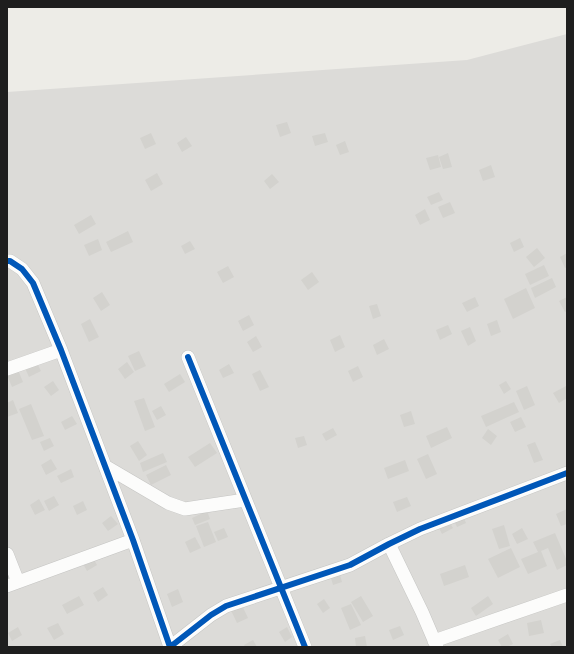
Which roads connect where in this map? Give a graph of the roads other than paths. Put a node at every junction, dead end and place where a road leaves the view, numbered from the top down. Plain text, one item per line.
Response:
1 (7, 261) edge
2 (61, 350) junction
3 (188, 357) dead end
4 (7, 369) edge
5 (105, 466) junction
6 (567, 473) edge
7 (245, 500) junction
8 (132, 540) junction
9 (389, 544) junction
10 (7, 554) edge
11 (12, 584) edge
12 (280, 587) junction
13 (567, 595) edge
14 (436, 644) edge
15 (170, 647) edge
16 (305, 647) edge

1 - 2 street
2 - 4 street
2 - 5 street
3 - 7 street
5 - 7 street
5 - 8 street
6 - 9 street
7 - 12 street
8 - 11 street
8 - 15 street
9 - 12 street
9 - 14 street
10 - 11 street
12 - 15 street
12 - 16 street
13 - 14 street

